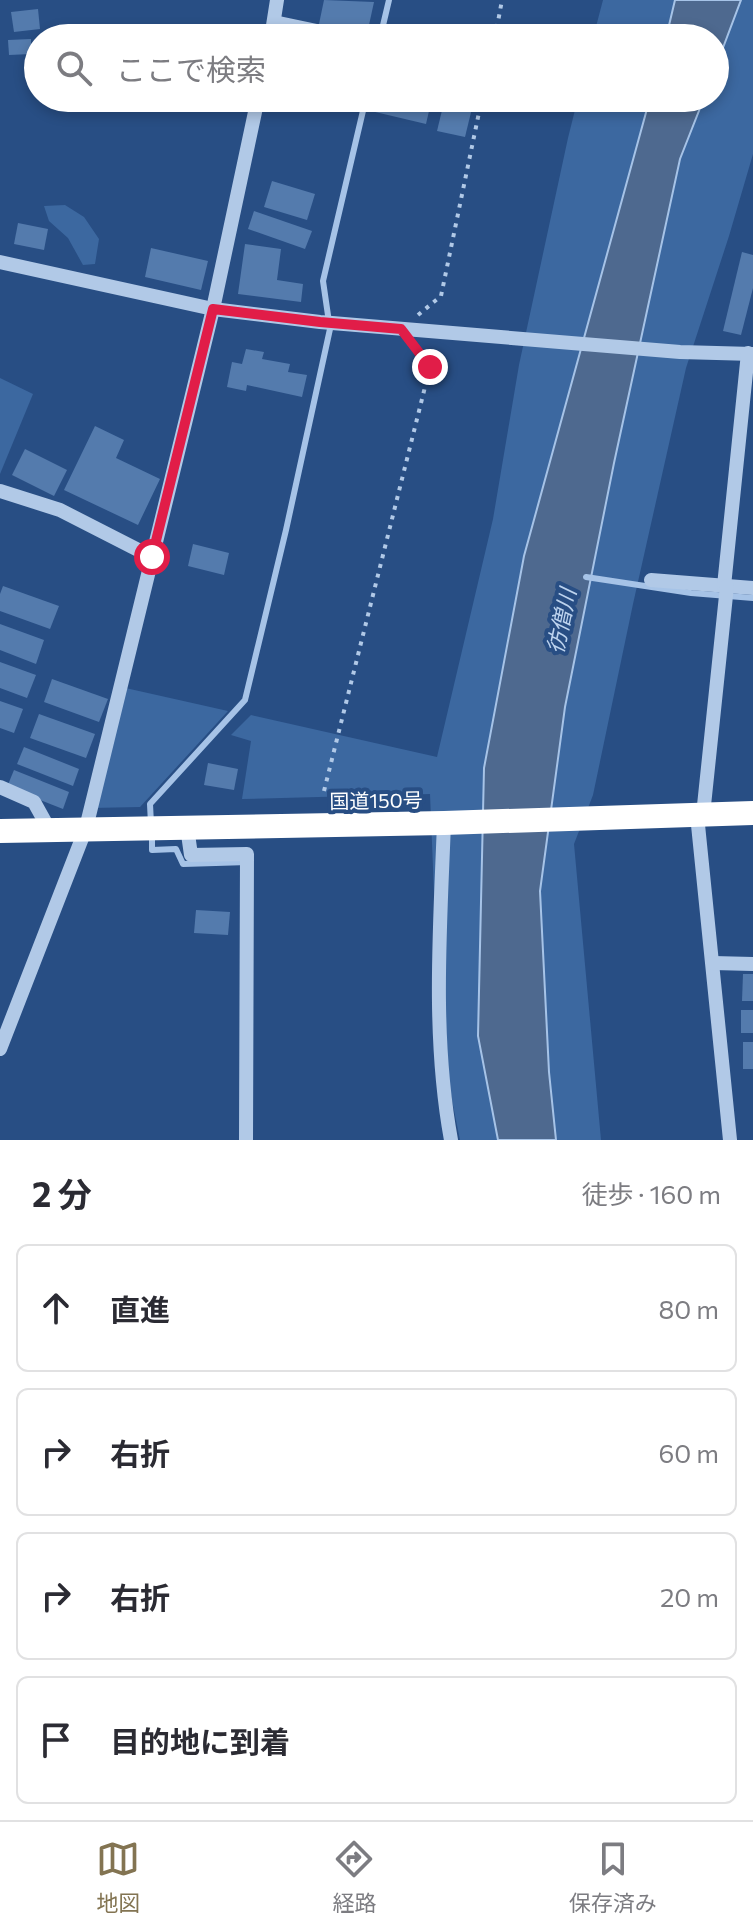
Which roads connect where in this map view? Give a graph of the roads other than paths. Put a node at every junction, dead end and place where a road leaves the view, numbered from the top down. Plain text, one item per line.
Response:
1 (277, 0) edge
2 (274, 22) joint
3 (284, 24) edge
4 (255, 112) edge
5 (0, 262) edge
6 (213, 309) junction
7 (750, 354) edge
8 (0, 491) edge
9 (152, 557) junction
10 (651, 580) dead end
11 (726, 586) junction
12 (753, 588) edge
13 (0, 787) edge
14 (753, 813) edge
15 (700, 815) junction
16 (444, 823) junction
17 (187, 827) junction
18 (86, 828) junction
19 (49, 829) junction
20 (0, 831) edge
21 (713, 963) junction
22 (753, 964) edge
23 (0, 1049) edge
24 (246, 1140) edge
25 (451, 1140) edge
26 (730, 1140) edge

1 - 2 street
2 - 3 street
4 - 6 street
5 - 6 street
6 - 7 street
6 - 9 street
7 - 11 street
8 - 9 street
9 - 18 street
10 - 11 street
11 - 12 street
11 - 15 street
13 - 19 street
14 - 15 highway, 国道150号
15 - 16 highway, 国道150号
15 - 21 street
16 - 17 highway, 国道150号
16 - 25 street
17 - 18 highway, 国道150号
17 - 24 street
18 - 19 highway, 国道150号
18 - 23 street
19 - 20 highway, 国道150号
21 - 22 street
21 - 26 street

